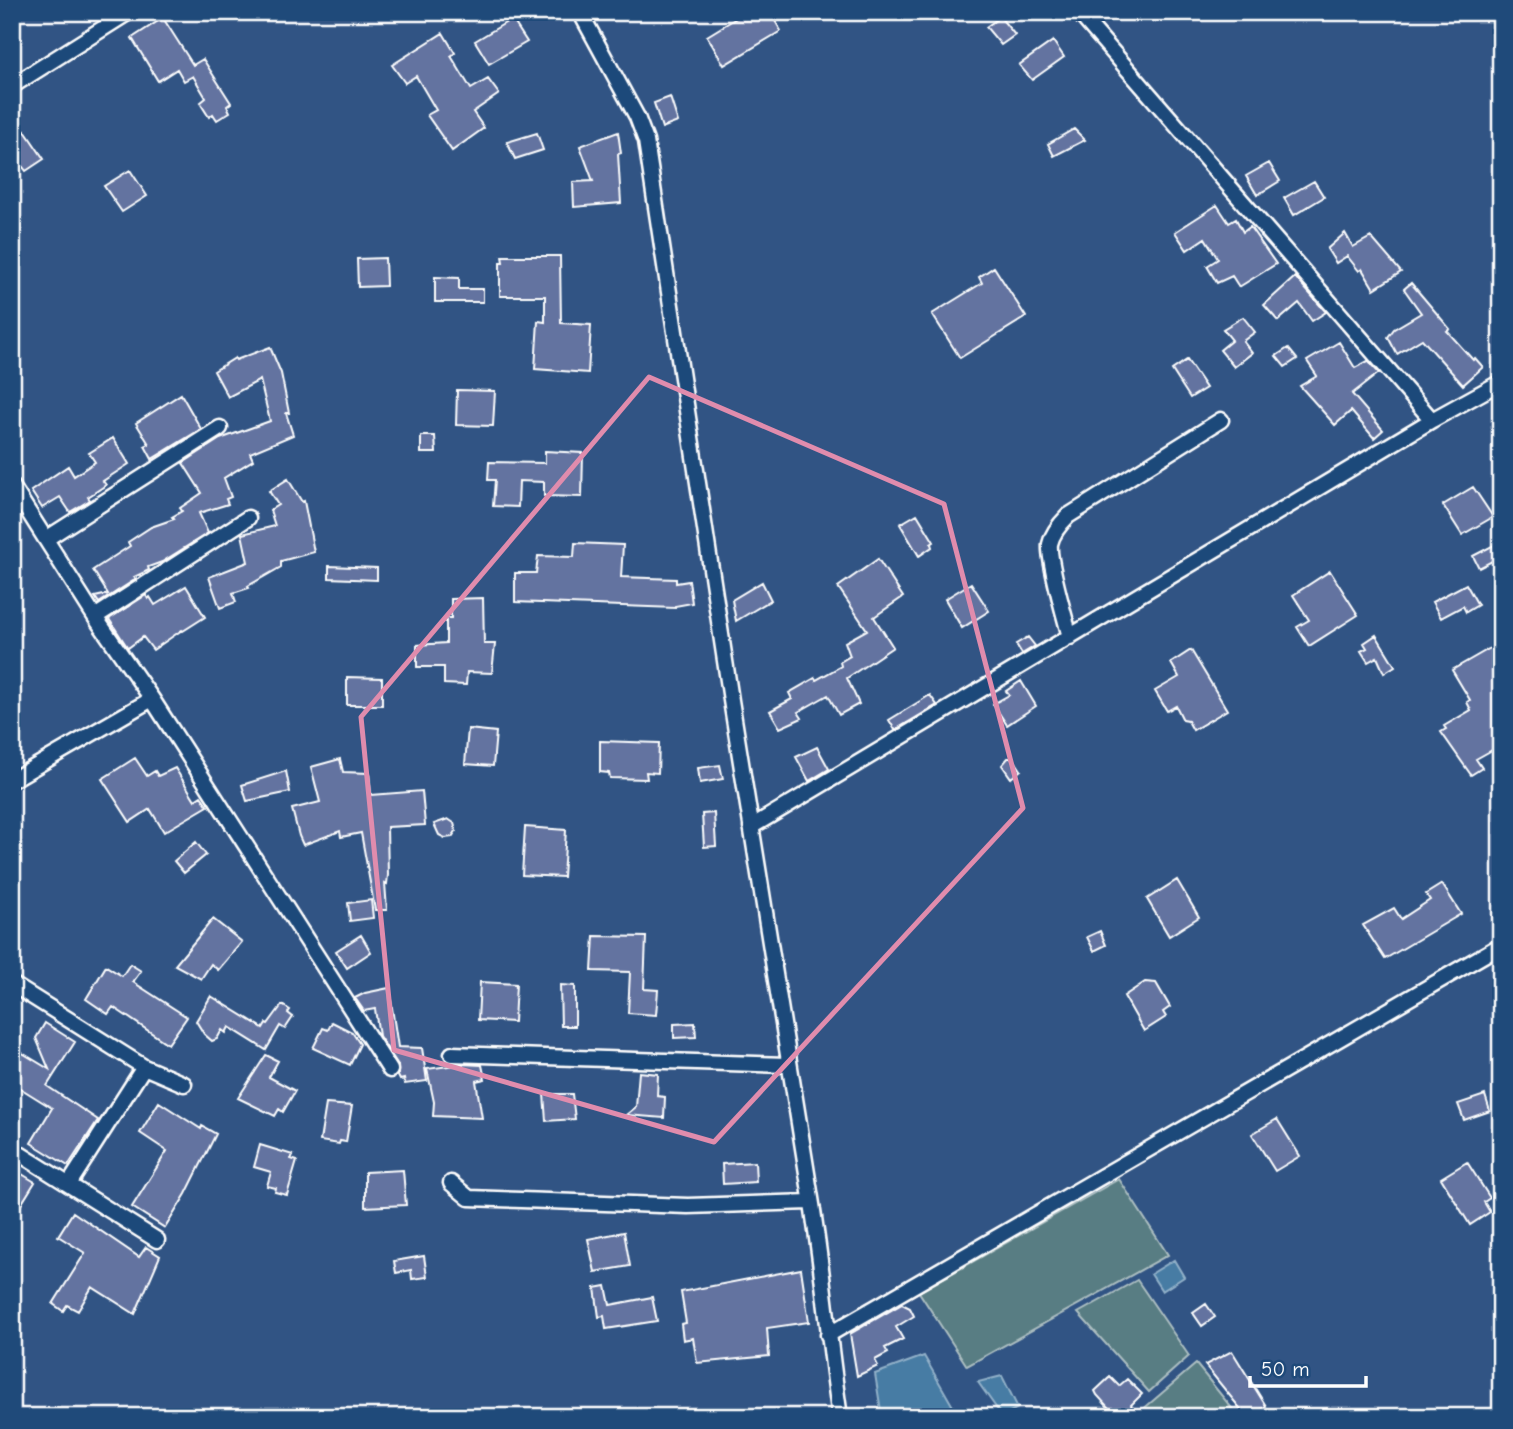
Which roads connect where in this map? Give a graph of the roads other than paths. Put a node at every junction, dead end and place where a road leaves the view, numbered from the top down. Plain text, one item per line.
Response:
1 (129, 12) edge
2 (580, 12) edge
3 (1078, 12) edge
4 (12, 86) edge
5 (1501, 382) edge
6 (1221, 420) dead end
7 (1432, 420) junction
8 (220, 428) dead end
9 (12, 486) edge
10 (248, 517) dead end
11 (46, 539) junction
12 (95, 617) junction
13 (1070, 637) junction
14 (152, 699) junction
15 (12, 780) edge
16 (751, 827) junction
17 (1501, 945) edge
18 (12, 984) edge
19 (452, 1054) dead end
20 (787, 1065) junction
21 (144, 1066) junction
22 (390, 1070) dead end
23 (184, 1084) dead end
24 (12, 1149) edge
25 (451, 1183) dead end
26 (69, 1184) junction
27 (811, 1202) junction
28 (157, 1240) dead end
29 (828, 1335) junction
30 (840, 1417) edge

1 - 4 street
2 - 16 street
3 - 7 street
5 - 7 street
6 - 13 street
7 - 13 street
8 - 11 street
9 - 11 street
10 - 12 street
11 - 12 street
12 - 14 street
13 - 16 street
14 - 15 street
14 - 22 street
16 - 20 street
17 - 29 street
18 - 21 street
19 - 20 street
20 - 27 street
21 - 23 street
21 - 26 street
24 - 26 street
25 - 27 street
26 - 28 street
27 - 29 street
29 - 30 street

